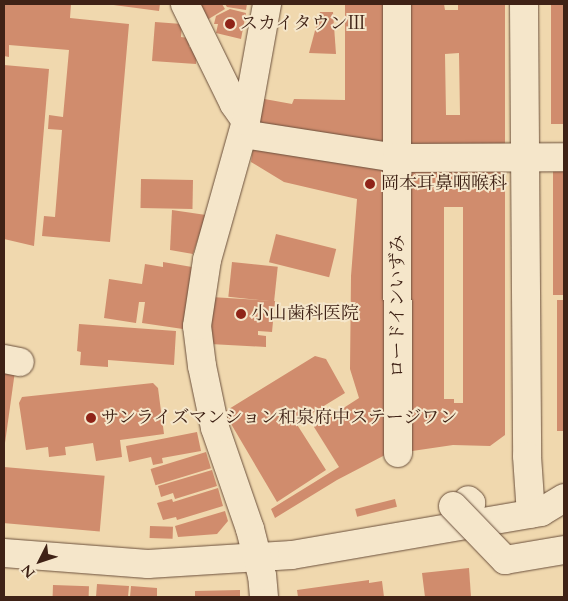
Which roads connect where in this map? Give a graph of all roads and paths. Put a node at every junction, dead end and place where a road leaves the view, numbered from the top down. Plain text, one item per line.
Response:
1 (185, 4) edge
2 (267, 4) edge
3 (397, 4) edge
4 (524, 4) edge
5 (245, 128) junction
6 (524, 157) junction
7 (564, 157) edge
8 (397, 158) junction
9 (398, 453) dead end
10 (564, 498) edge
11 (457, 506) dead end
12 (546, 514) edge
13 (564, 550) edge
14 (4, 554) edge
15 (256, 559) junction
16 (264, 597) edge

1 - 5 street
2 - 5 street
3 - 8 street, ロードインいずみ
4 - 6 street
5 - 8 street
5 - 15 street
6 - 7 street
6 - 8 street
6 - 12 street
8 - 9 street, ロードインいずみ
10 - 12 street
11 - 13 street, bridge
12 - 15 street
14 - 15 street
15 - 16 street

